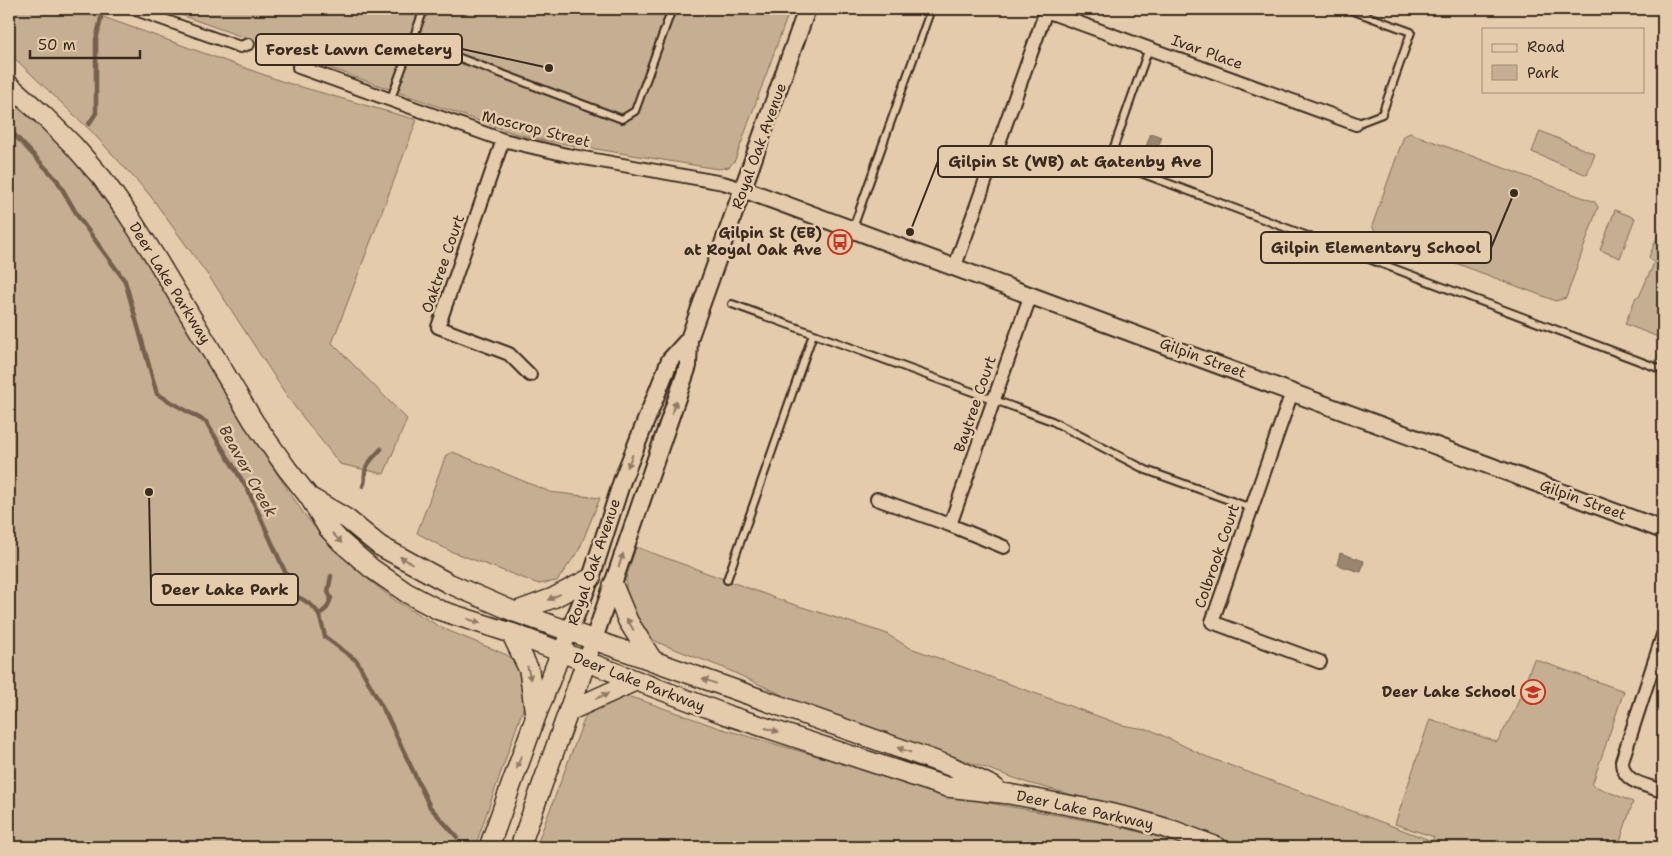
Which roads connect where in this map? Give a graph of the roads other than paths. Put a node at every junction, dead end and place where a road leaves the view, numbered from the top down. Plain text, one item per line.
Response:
1 (132, 9) edge
2 (424, 9) edge
3 (672, 9) edge
4 (807, 9) edge
5 (931, 9) edge
6 (1348, 9) edge
7 (412, 40) junction
8 (250, 44) dead end
9 (1148, 48) junction
10 (298, 67) dead end
11 (9, 85) edge
12 (390, 100) junction
13 (1356, 124) joint
14 (503, 140) junction
15 (743, 188) junction
16 (852, 229) junction
17 (955, 266) junction
18 (1031, 294) junction
19 (732, 304) dead end
20 (813, 334) junction
21 (689, 339) junction
22 (1663, 370) edge
23 (530, 374) dead end
24 (1292, 392) junction
25 (994, 399) junction
26 (310, 498) junction
27 (877, 499) dead end
28 (1251, 508) junction
29 (950, 525) junction
30 (1663, 530) edge
31 (1004, 547) dead end
32 (590, 578) junction
33 (727, 580) dead end
34 (613, 585) junction
35 (515, 612) junction
36 (570, 631) junction
37 (511, 633) junction
38 (1663, 635) edge
39 (594, 640) junction
40 (561, 652) junction
41 (653, 661) junction
42 (1659, 661) edge
43 (586, 662) junction
44 (1320, 662) dead end
45 (635, 681) junction
46 (569, 710) junction
47 (536, 716) junction
48 (1663, 791) edge
49 (1009, 794) junction
50 (489, 847) edge
51 (520, 847) edge
52 (1217, 847) edge

1 - 8 street
2 - 7 lane
3 - 7 lane
4 - 15 street, Royal Oak Avenue
5 - 16 lane
6 - 13 lane
7 - 12 lane
9 - 13 street, Ivar Place
9 - 17 street, Ivar Place
9 - 22 lane
10 - 12 street, Moscrop Street
11 - 26 main road, Deer Lake Parkway
12 - 14 street, Moscrop Street
14 - 15 street, Moscrop Street
14 - 23 street, Oaktree Court
15 - 16 street, Gilpin Street
15 - 21 street, Royal Oak Avenue
16 - 17 street, Gilpin Street
17 - 18 street, Gilpin Street
18 - 24 street, Gilpin Street
18 - 25 street, Baytree Court
19 - 20 lane
20 - 25 lane
20 - 33 lane
21 -> 32 street, Royal Oak Avenue
34 -> 21 street, Royal Oak Avenue
24 - 28 street, Colbrook Court
24 - 30 street, Gilpin Street
25 - 28 lane
25 - 29 street, Baytree Court
35 -> 26 main road, Deer Lake Parkway
26 -> 37 main road, Deer Lake Parkway
27 - 29 street
28 - 44 street, Colbrook Court
29 - 31 street
32 -> 35 main road
32 - 36 street, Royal Oak Avenue
34 - 39 street, Royal Oak Avenue
41 -> 34 main road
35 - 36 main road, Deer Lake Parkway
36 - 39 main road, Deer Lake Parkway
36 - 40 street, Royal Oak Avenue
37 - 40 main road, Deer Lake Parkway
37 -> 47 main road
38 - 42 street
39 - 41 main road, Deer Lake Parkway
39 - 43 street, Royal Oak Avenue
40 - 43 main road, Deer Lake Parkway
40 - 47 main road, Royal Oak Avenue
49 -> 41 main road, Deer Lake Parkway
42 - 48 street
43 - 45 main road, Deer Lake Parkway
43 - 46 main road, Royal Oak Avenue
46 -> 45 main road
45 -> 49 main road, Deer Lake Parkway
46 - 51 main road, Royal Oak Avenue
47 -> 50 main road, Royal Oak Avenue
49 - 52 main road, Deer Lake Parkway

